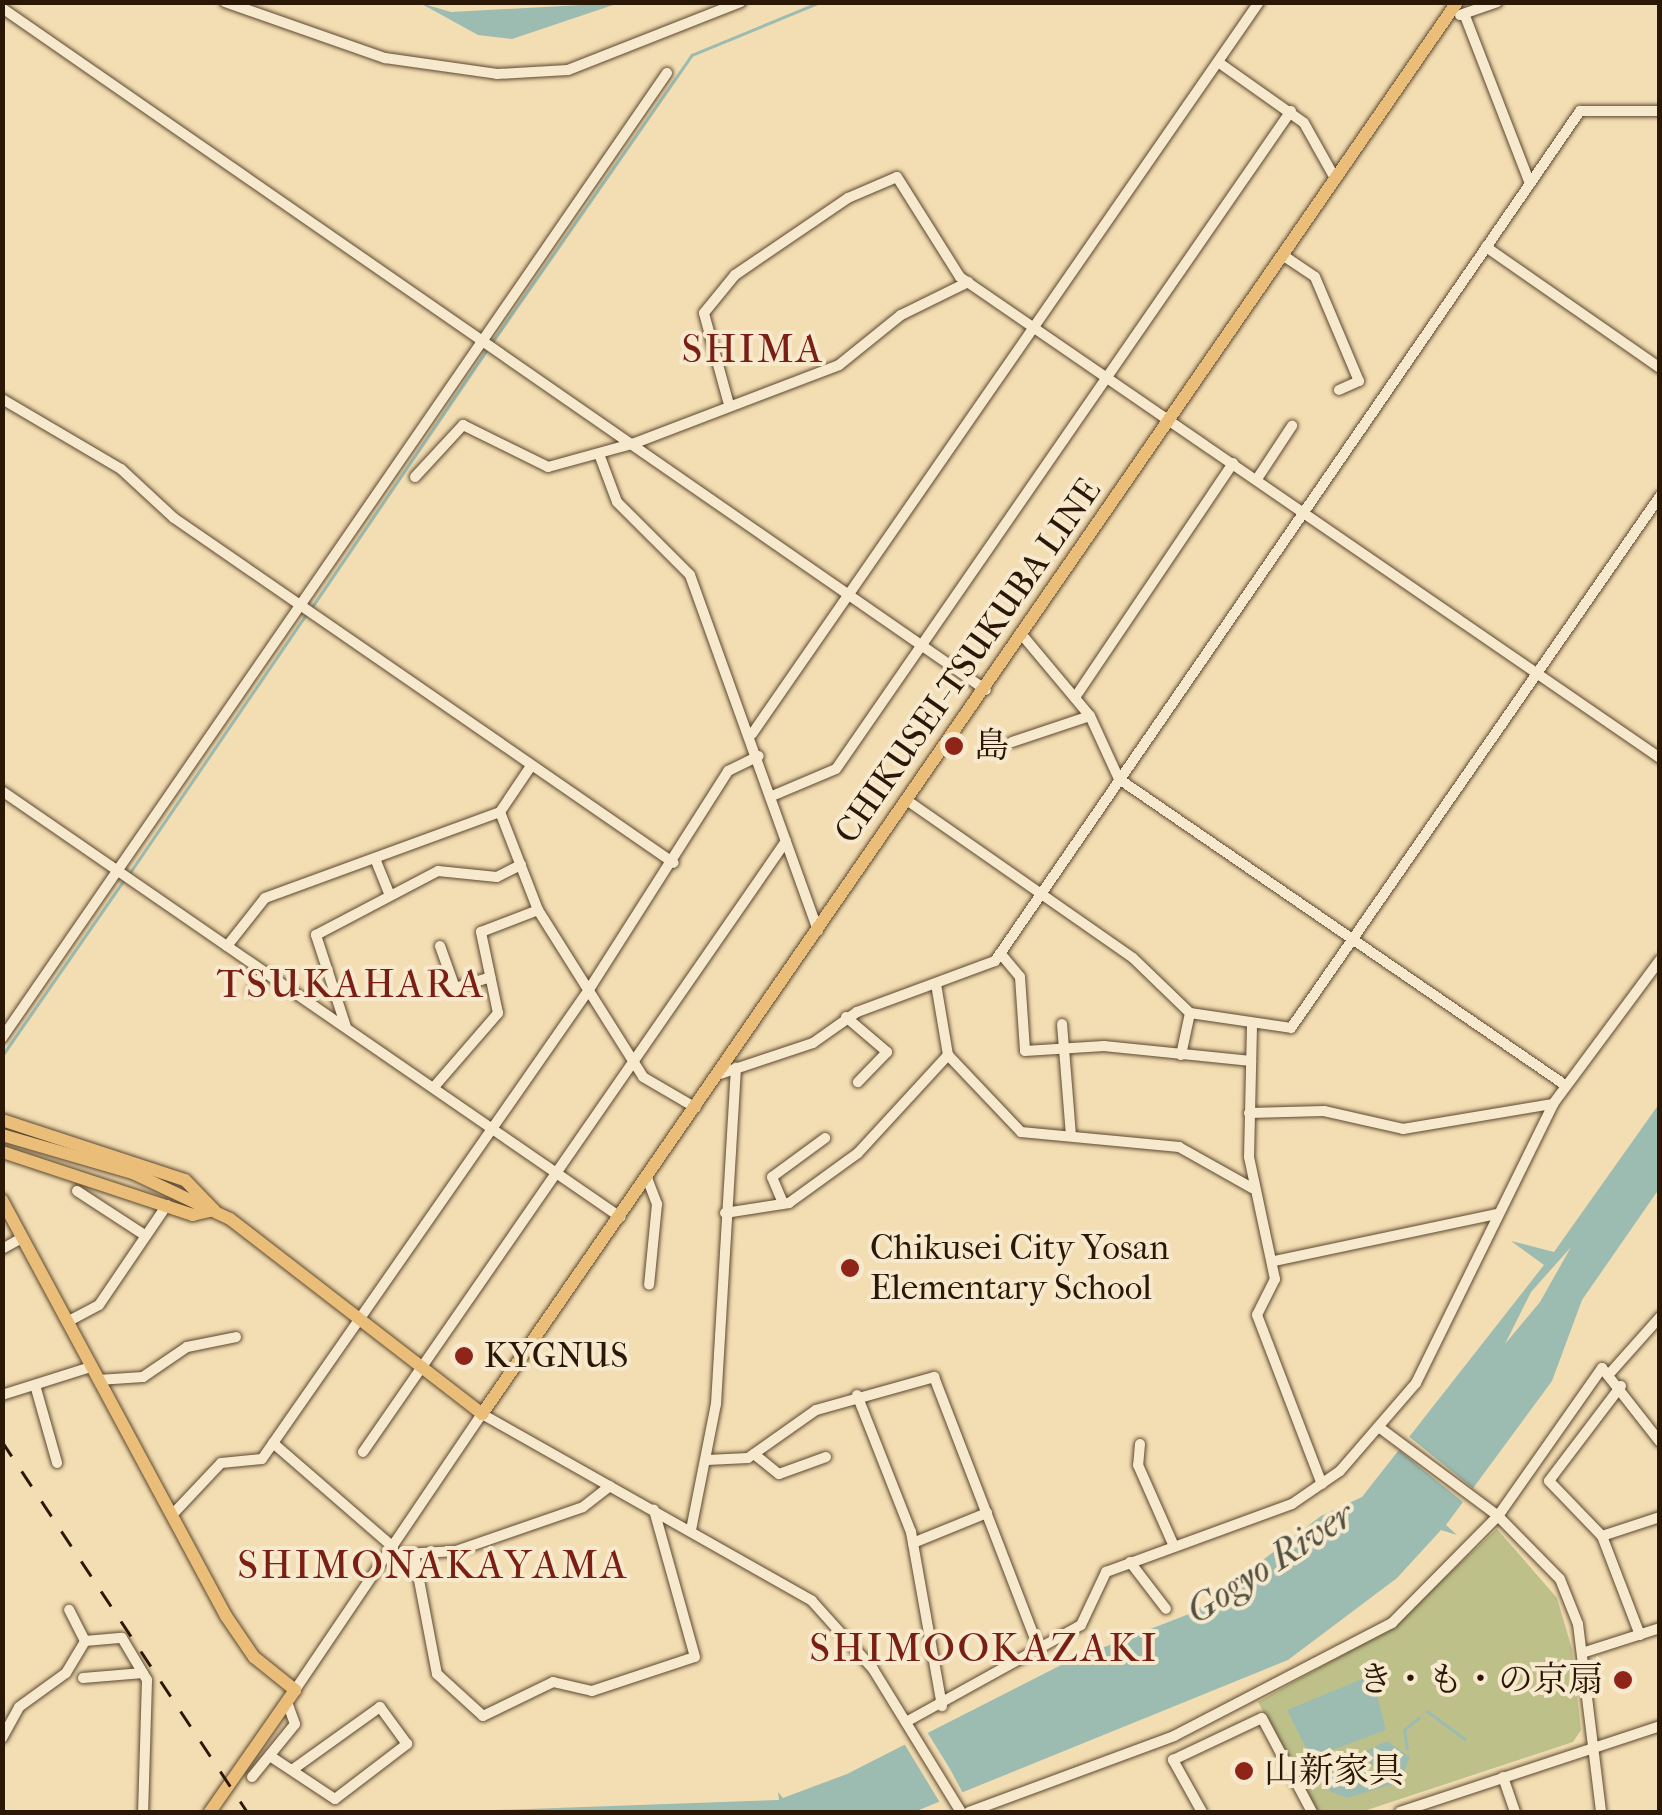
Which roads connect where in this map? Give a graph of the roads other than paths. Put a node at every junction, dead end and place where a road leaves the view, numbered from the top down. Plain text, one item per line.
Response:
1 (225, 2) edge
2 (741, 2) edge
3 (1259, 2) edge
4 (1498, 2) edge
5 (2, 8) edge
6 (1453, 9) edge
7 (1465, 16) junction
8 (1218, 62) junction
9 (667, 73) dead end
10 (1291, 111) junction
11 (1660, 111) edge
12 (1336, 180) junction
13 (1530, 184) junction
14 (1486, 247) junction
15 (1284, 256) junction
16 (968, 282) junction
17 (1034, 326) junction
18 (489, 342) junction
19 (1660, 368) edge
20 (1104, 375) junction
21 (1339, 390) dead end
22 (4, 401) edge
23 (728, 401) junction
24 (1170, 421) junction
25 (1292, 426) dead end
26 (634, 444) junction
27 (599, 454) junction
28 (1233, 463) junction
29 (415, 476) dead end
30 (1257, 479) junction
31 (1660, 496) edge
32 (1304, 512) junction
33 (852, 594) junction
34 (305, 609) junction
35 (1023, 636) junction
36 (921, 642) junction
37 (1536, 674) junction
38 (986, 690) junction
39 (1076, 696) junction
40 (1090, 716) junction
41 (752, 734) junction
42 (1012, 742) dead end
43 (759, 756) junction
44 (1660, 758) edge
45 (531, 766) junction
46 (1119, 779) junction
47 (2, 791) edge
48 (772, 796) junction
49 (908, 801) junction
50 (500, 812) junction
51 (786, 842) junction
52 (376, 860) junction
53 (674, 863) junction
54 (521, 865) junction
55 (124, 874) junction
56 (389, 893) junction
57 (1041, 893) junction
58 (538, 910) junction
59 (818, 932) junction
60 (1354, 940) junction
61 (227, 946) junction
62 (440, 946) dead end
63 (1000, 953) junction
64 (1660, 960) edge
65 (266, 972) junction
66 (490, 977) junction
67 (936, 984) junction
68 (252, 991) dead end
69 (588, 991) junction
70 (1190, 1014) junction
71 (846, 1017) junction
72 (1062, 1024) dead end
73 (1252, 1026) junction
74 (346, 1028) junction
75 (2, 1038) edge
76 (1063, 1048) junction
77 (948, 1054) junction
78 (1180, 1056) junction
79 (1251, 1061) junction
80 (633, 1062) junction
81 (736, 1068) junction
82 (720, 1074) junction
83 (858, 1082) dead end
84 (1565, 1085) junction
85 (434, 1088) junction
86 (1553, 1104) junction
87 (696, 1108) junction
88 (1249, 1113) junction
89 (2, 1120) edge
90 (492, 1127) junction
91 (2, 1135) edge
92 (1071, 1136) junction
93 (826, 1138) dead end
94 (2, 1152) edge
95 (558, 1172) junction
96 (648, 1178) junction
97 (1252, 1188) junction
98 (78, 1191) dead end
99 (2, 1200) edge
100 (167, 1204) junction
101 (784, 1204) junction
102 (214, 1210) junction
103 (725, 1213) junction
104 (1497, 1214) junction
105 (620, 1217) junction
106 (146, 1236) junction
107 (22, 1238) junction
108 (2, 1249) edge
109 (1274, 1262) junction
110 (649, 1285) dead end
111 (363, 1316) junction
112 (1660, 1316) edge
113 (67, 1322) junction
114 (236, 1337) dead end
115 (423, 1366) junction
116 (1611, 1372) junction
117 (94, 1373) junction
118 (35, 1384) junction
119 (1621, 1386) junction
120 (2, 1395) edge
121 (857, 1396) junction
122 (482, 1414) junction
123 (1383, 1429) junction
124 (1660, 1442) edge
125 (273, 1443) junction
126 (1140, 1444) dead end
127 (364, 1452) dead end
128 (754, 1454) junction
129 (826, 1456) dead end
130 (707, 1460) junction
131 (57, 1463) dead end
132 (1322, 1484) junction
133 (610, 1486) junction
134 (654, 1510) junction
135 (987, 1513) junction
136 (172, 1514) junction
137 (1495, 1515) junction
138 (1660, 1516) edge
139 (692, 1530) junction
140 (1602, 1536) junction
141 (913, 1543) junction
142 (1173, 1544) junction
143 (390, 1551) junction
144 (415, 1559) junction
145 (1130, 1562) junction
146 (1166, 1609) dead end
147 (70, 1610) dead end
148 (1660, 1628) edge
149 (1640, 1635) junction
150 (85, 1641) junction
151 (1038, 1646) junction
152 (1582, 1653) junction
153 (144, 1672) junction
154 (82, 1678) dead end
155 (291, 1696) junction
156 (1252, 1698) junction
157 (942, 1706) junction
158 (1262, 1718) junction
159 (907, 1725) junction
160 (1660, 1726) edge
161 (2, 1738) edge
162 (1594, 1747) junction
163 (270, 1756) junction
164 (292, 1770) junction
165 (252, 1777) dead end
166 (1503, 1778) junction
167 (962, 1811) edge
168 (143, 1812) edge
169 (210, 1812) edge
170 (1202, 1812) edge
171 (1312, 1812) edge
172 (1400, 1812) edge
173 (1515, 1812) edge
174 (1601, 1812) edge

1 - 2 street
3 - 8 street
4 - 7 street
5 - 18 street
6 - 7 street
6 - 12 main road, CHIKUSEI-TSUKUBA LINE
7 - 13 street
8 - 10 street
8 - 17 street
9 - 18 street
10 - 12 street
10 - 20 street
11 - 13 street
12 - 15 main road, CHIKUSEI-TSUKUBA LINE
13 - 14 street
14 - 19 street
14 - 32 street
15 - 21 street
15 - 24 main road, CHIKUSEI-TSUKUBA LINE
16 - 17 street
16 - 23 street
16 - 23 street
17 - 20 street
17 - 33 street
18 - 26 street
18 - 34 street
20 - 24 street
20 - 36 street
22 - 34 street
23 - 26 street
24 - 28 street
24 - 35 main road, CHIKUSEI-TSUKUBA LINE
25 - 30 street
26 - 27 street
26 - 33 street
27 - 29 street
27 - 41 street
28 - 30 street
28 - 39 street
30 - 32 street
31 - 37 street
32 - 37 street
32 - 46 street
33 - 36 street
33 - 41 street
34 - 45 street
34 - 55 street
35 - 38 main road, CHIKUSEI-TSUKUBA LINE
35 - 39 street
36 - 38 street
36 - 48 street
37 - 44 street
37 - 60 street
38 - 49 main road, CHIKUSEI-TSUKUBA LINE
39 - 40 street
40 - 42 street
40 - 46 street
41 - 43 street
43 - 48 street
43 - 53 street
45 - 50 street
45 - 53 street
46 - 57 street
46 - 60 street
47 - 55 street
48 - 51 street
49 - 57 street
49 - 59 main road, CHIKUSEI-TSUKUBA LINE
50 - 52 street
50 - 54 street
51 - 59 street
51 - 80 street
52 - 56 street
52 - 61 street
53 - 69 street
54 - 56 street
54 - 58 street
55 - 61 street
55 - 75 street
56 - 74 street
57 - 63 street
57 - 70 street
58 - 66 street
58 - 69 street
59 - 82 main road, CHIKUSEI-TSUKUBA LINE
60 - 73 street
60 - 84 street
61 - 65 street
62 - 66 street
63 - 67 street
63 - 76 street
64 - 84 street
65 - 68 street
65 - 74 street
66 - 85 street
67 - 71 street
67 - 77 street
69 - 80 street
69 - 90 street
70 - 73 street
70 - 78 street
71 - 81 street
71 - 83 street
72 - 76 street
73 - 79 street
74 - 85 street
76 - 78 street
76 - 92 street
77 - 92 street
77 - 101 street
78 - 79 street
79 - 88 street
80 - 87 street
80 - 95 street
81 - 82 street
81 - 103 street
82 - 87 main road, CHIKUSEI-TSUKUBA LINE
84 - 86 street
85 - 90 street
86 - 88 street
86 - 104 street
87 - 96 main road, CHIKUSEI-TSUKUBA LINE
88 - 97 street
89 - 102 main road
90 - 95 street
90 - 111 street
91 - 102 main road
92 - 97 street
93 - 101 street
94 - 100 main road
95 - 105 street
95 - 115 street
96 - 105 main road, CHIKUSEI-TSUKUBA LINE
96 - 110 street
97 - 109 street
98 - 106 street
99 - 107 main road
100 - 102 main road
100 - 106 street
101 - 103 street
102 - 111 main road
103 - 130 street
104 - 109 street
104 - 123 street
105 - 122 main road, CHIKUSEI-TSUKUBA LINE
106 - 113 street
107 - 108 street
107 - 113 main road
109 - 132 street
111 - 115 main road
111 - 125 street
112 - 116 street
113 - 117 main road
114 - 117 street
115 - 122 main road
115 - 127 street
116 - 119 street
116 - 137 street
117 - 118 street
117 - 136 main road
118 - 120 street
118 - 131 street
119 - 124 street
119 - 140 street
121 - 128 street
121 - 135 street
121 - 141 street
122 - 133 street
122 - 143 street
123 - 132 street
123 - 137 street
125 - 136 street
125 - 143 street
126 - 142 street
128 - 129 street
128 - 130 street
130 - 139 street
132 - 142 street
133 - 134 street
133 - 144 street
134 - 139 street
134 - 144 street
135 - 141 street
135 - 151 street
136 - 155 main road
137 - 152 street
137 - 156 street
138 - 140 street
139 - 159 street
140 - 149 street
141 - 157 street
142 - 145 street
143 - 144 street
143 - 155 street
145 - 146 street
145 - 151 street
147 - 150 street
148 - 149 street
149 - 152 street
150 - 153 street
150 - 161 street
151 - 157 street
152 - 162 street
153 - 154 street
153 - 168 street
155 - 163 street
155 - 169 main road
156 - 158 street
156 - 167 street
157 - 159 street
158 - 170 street
158 - 171 street
159 - 167 street
160 - 162 street
162 - 166 street
162 - 174 street
163 - 164 street
163 - 165 street
164 - 164 street
166 - 172 street
166 - 173 street

